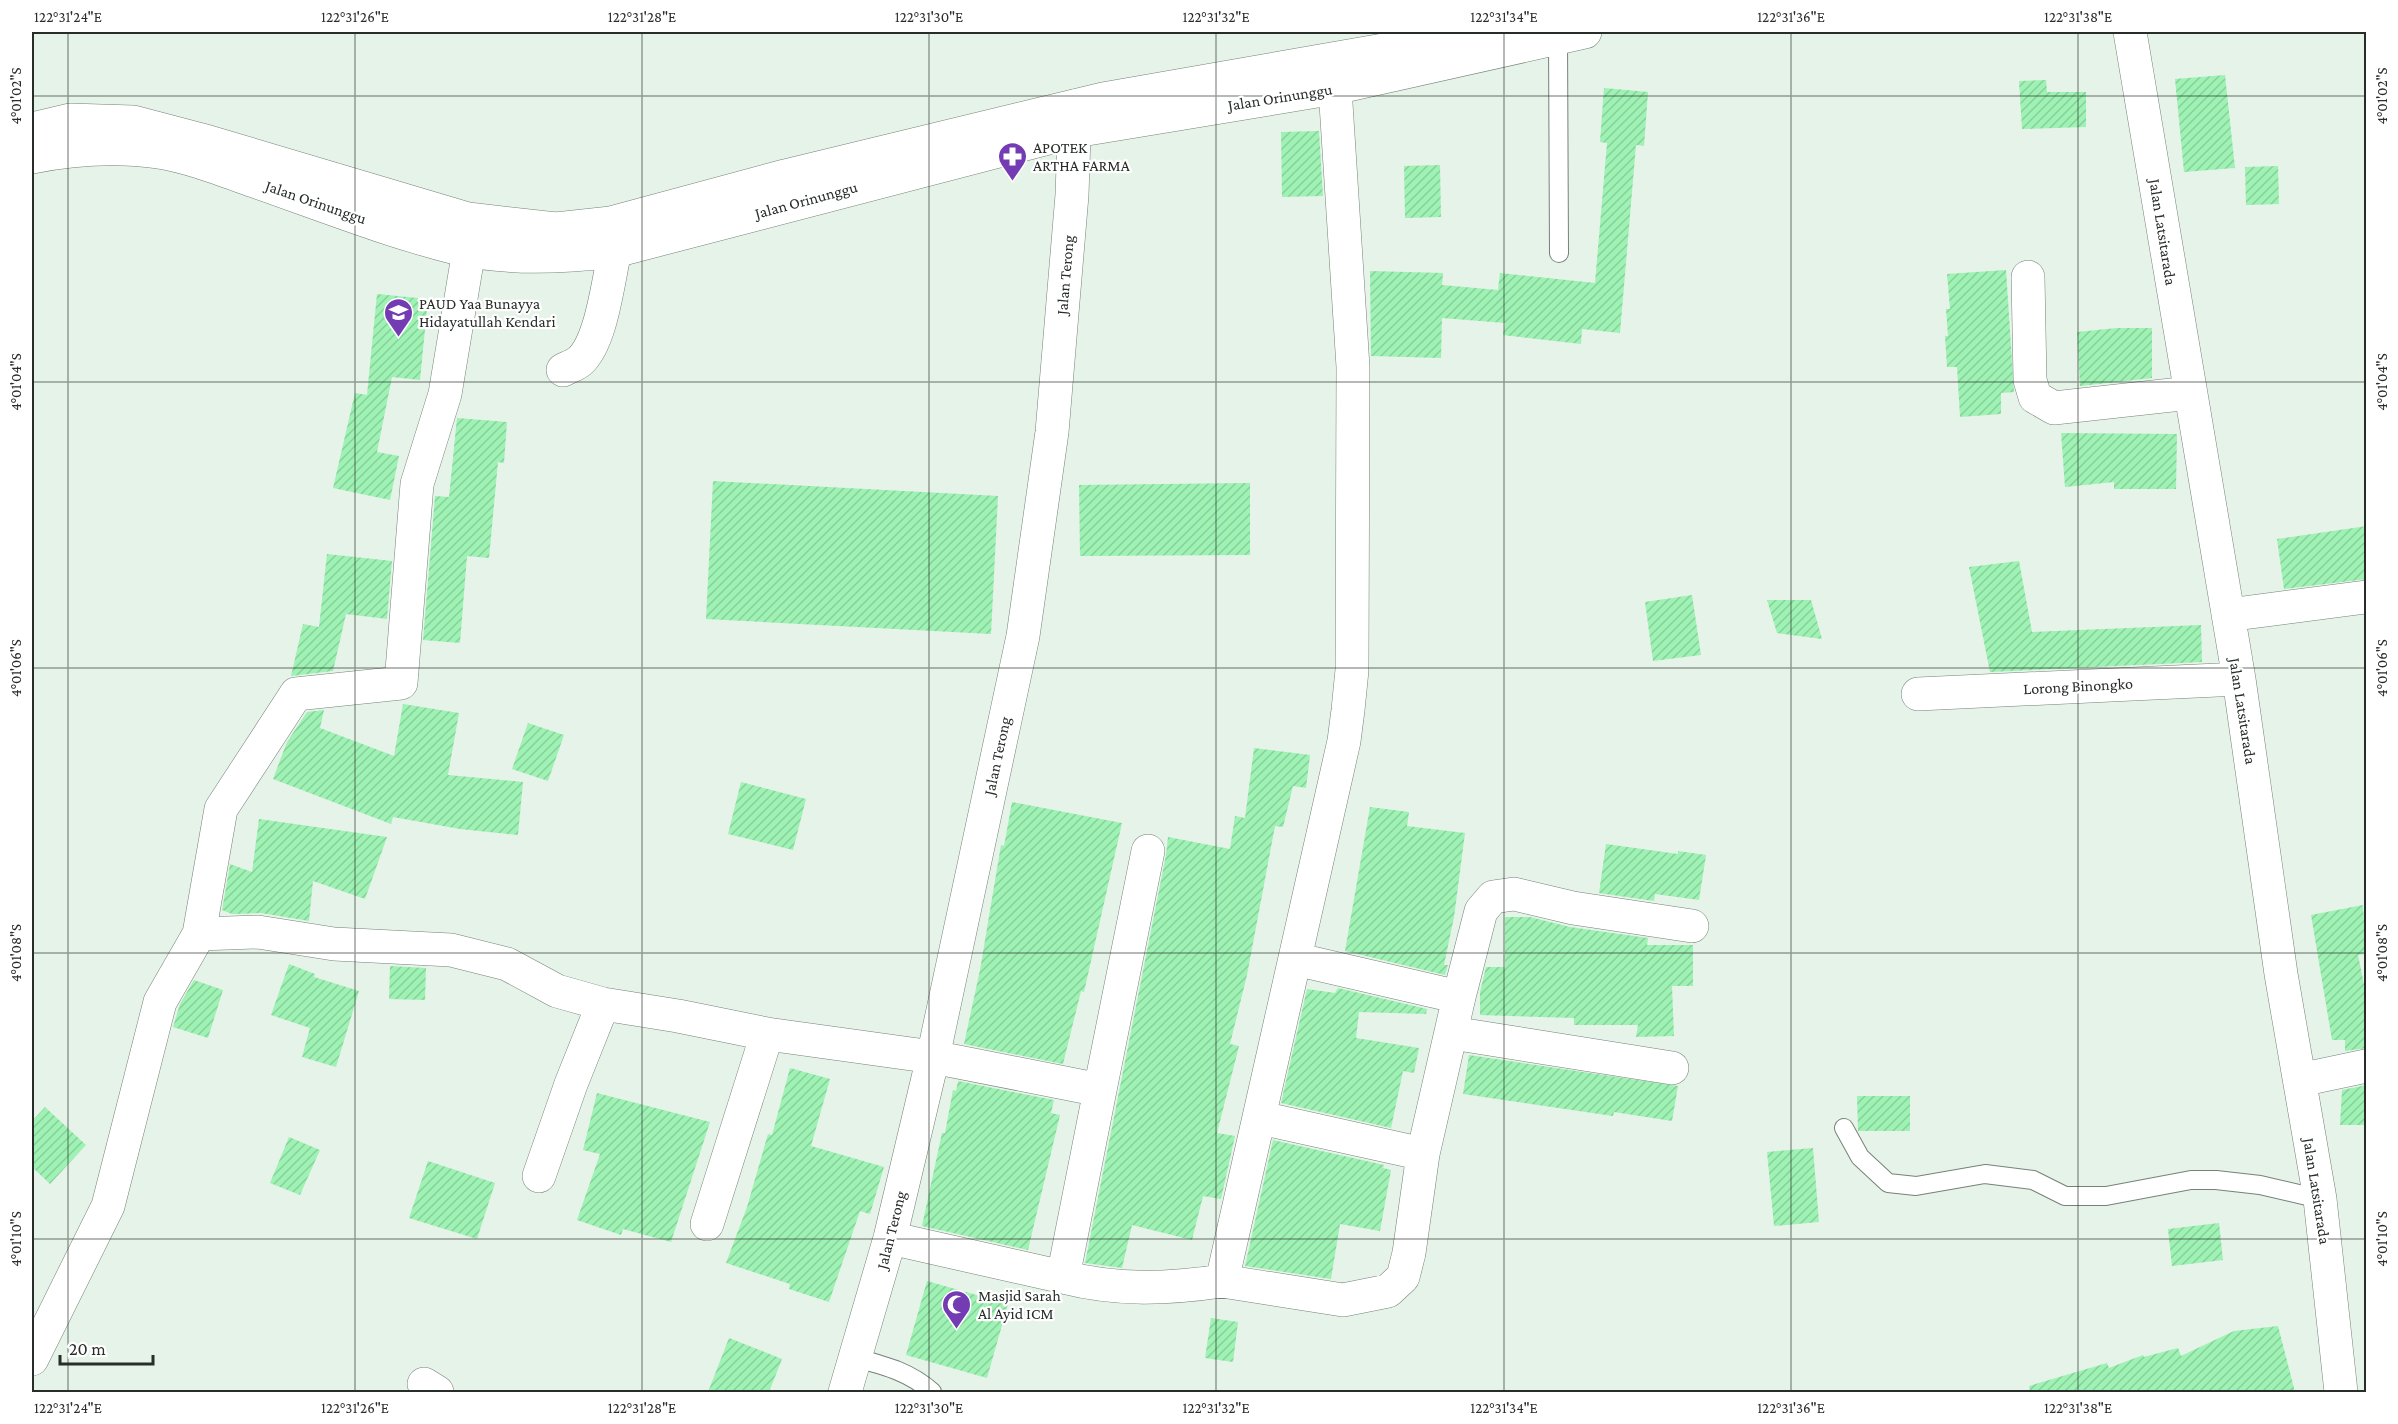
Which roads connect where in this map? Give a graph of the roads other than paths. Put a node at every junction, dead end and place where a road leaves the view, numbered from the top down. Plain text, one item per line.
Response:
1 (1487, 32) edge
2 (2130, 32) edge
3 (1571, 34) edge
4 (1335, 88) junction
5 (1075, 118) junction
6 (32, 129) edge
7 (32, 157) edge
8 (469, 250) junction
9 (615, 250) junction
10 (1559, 253) dead end
11 (2028, 277) dead end
12 (563, 370) dead end
13 (2190, 393) junction
14 (2367, 597) edge
15 (2228, 615) junction
16 (2239, 679) junction
17 (1918, 694) dead end
18 (1148, 851) dead end
19 (1692, 926) dead end
20 (199, 934) junction
21 (1295, 959) junction
22 (1459, 997) junction
23 (603, 1004) junction
24 (1452, 1033) junction
25 (767, 1034) junction
26 (933, 1057) junction
27 (2367, 1066) edge
28 (1672, 1068) dead end
29 (2300, 1080) junction
30 (1100, 1090) junction
31 (1261, 1118) junction
32 (1844, 1128) dead end
33 (1423, 1154) junction
34 (539, 1176) dead end
35 (2320, 1199) junction
36 (707, 1224) dead end
37 (890, 1238) junction
38 (1063, 1277) junction
39 (1222, 1281) junction
40 (856, 1358) junction
41 (32, 1359) edge
42 (845, 1392) edge
43 (932, 1392) edge
44 (2341, 1392) edge

1 - 5 street, Jalan Orinunggu
2 - 13 street, Jalan Latsitarada
3 - 4 street, Jalan Orinunggu
3 - 10 lane
4 - 5 street, Jalan Orinunggu
4 - 21 street
5 - 6 street, Jalan Orinunggu
5 - 9 street, Jalan Orinunggu
5 - 26 street, Jalan Terong
7 - 8 street, Jalan Orinunggu
8 - 9 street, Jalan Orinunggu
8 - 20 street
9 - 12 street
11 - 13 street
13 - 15 street, Jalan Latsitarada
14 - 15 street
15 - 16 street, Jalan Latsitarada
16 - 17 street, Lorong Binongko
16 - 29 street, Jalan Latsitarada
18 - 30 street
19 - 22 street
20 - 23 street
20 - 41 street
21 - 22 street
21 - 31 street
22 - 24 street
23 - 25 street
23 - 34 street
24 - 28 street
24 - 33 street
25 - 26 street
25 - 36 street
26 - 30 street
26 - 37 street, Jalan Terong
27 - 29 street
29 - 35 street, Jalan Latsitarada
30 - 38 street
31 - 33 street
31 - 39 street
32 - 35 lane
33 - 39 street
35 - 44 street, Jalan Latsitarada
37 - 38 street
37 - 40 street, Jalan Terong
38 - 39 street
40 - 42 street, Jalan Terong
40 - 43 lane

